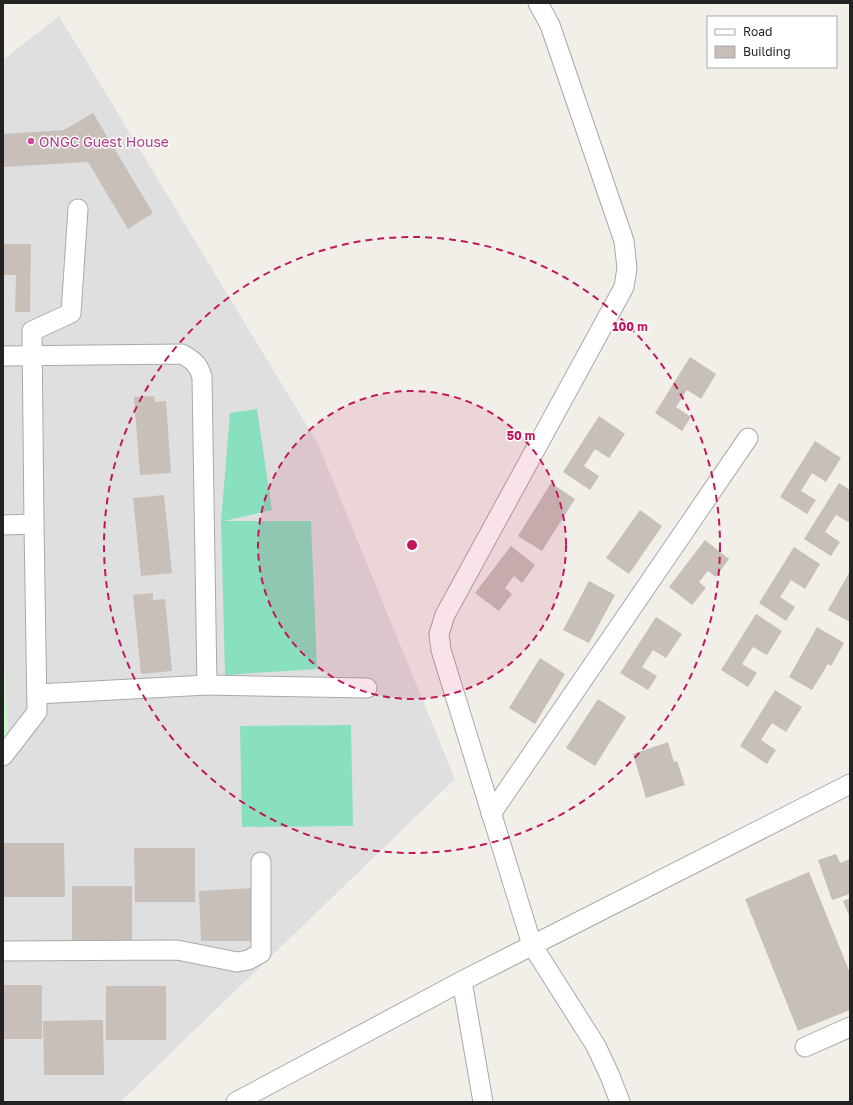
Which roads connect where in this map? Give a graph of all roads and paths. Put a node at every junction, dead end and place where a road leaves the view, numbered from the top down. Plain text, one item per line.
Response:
1 (538, 3) edge
2 (78, 209) dead end
3 (3, 356) edge
4 (33, 356) junction
5 (748, 438) dead end
6 (34, 524) junction
7 (3, 525) edge
8 (207, 684) junction
9 (366, 688) dead end
10 (37, 694) junction
11 (3, 756) edge
12 (850, 784) edge
13 (492, 814) junction
14 (261, 862) dead end
15 (532, 945) junction
16 (3, 951) edge
17 (462, 981) junction
18 (850, 1027) edge
19 (805, 1047) dead end
20 (236, 1102) edge
21 (483, 1102) edge
22 (620, 1102) edge

1 - 13 street
2 - 4 street
3 - 4 street
4 - 6 street
4 - 8 street
5 - 13 street
6 - 7 street
6 - 10 street
8 - 9 street
8 - 10 street
10 - 11 street
12 - 15 street
13 - 15 street
14 - 16 street
15 - 17 street
15 - 22 street
17 - 20 street
17 - 21 street
18 - 19 street

